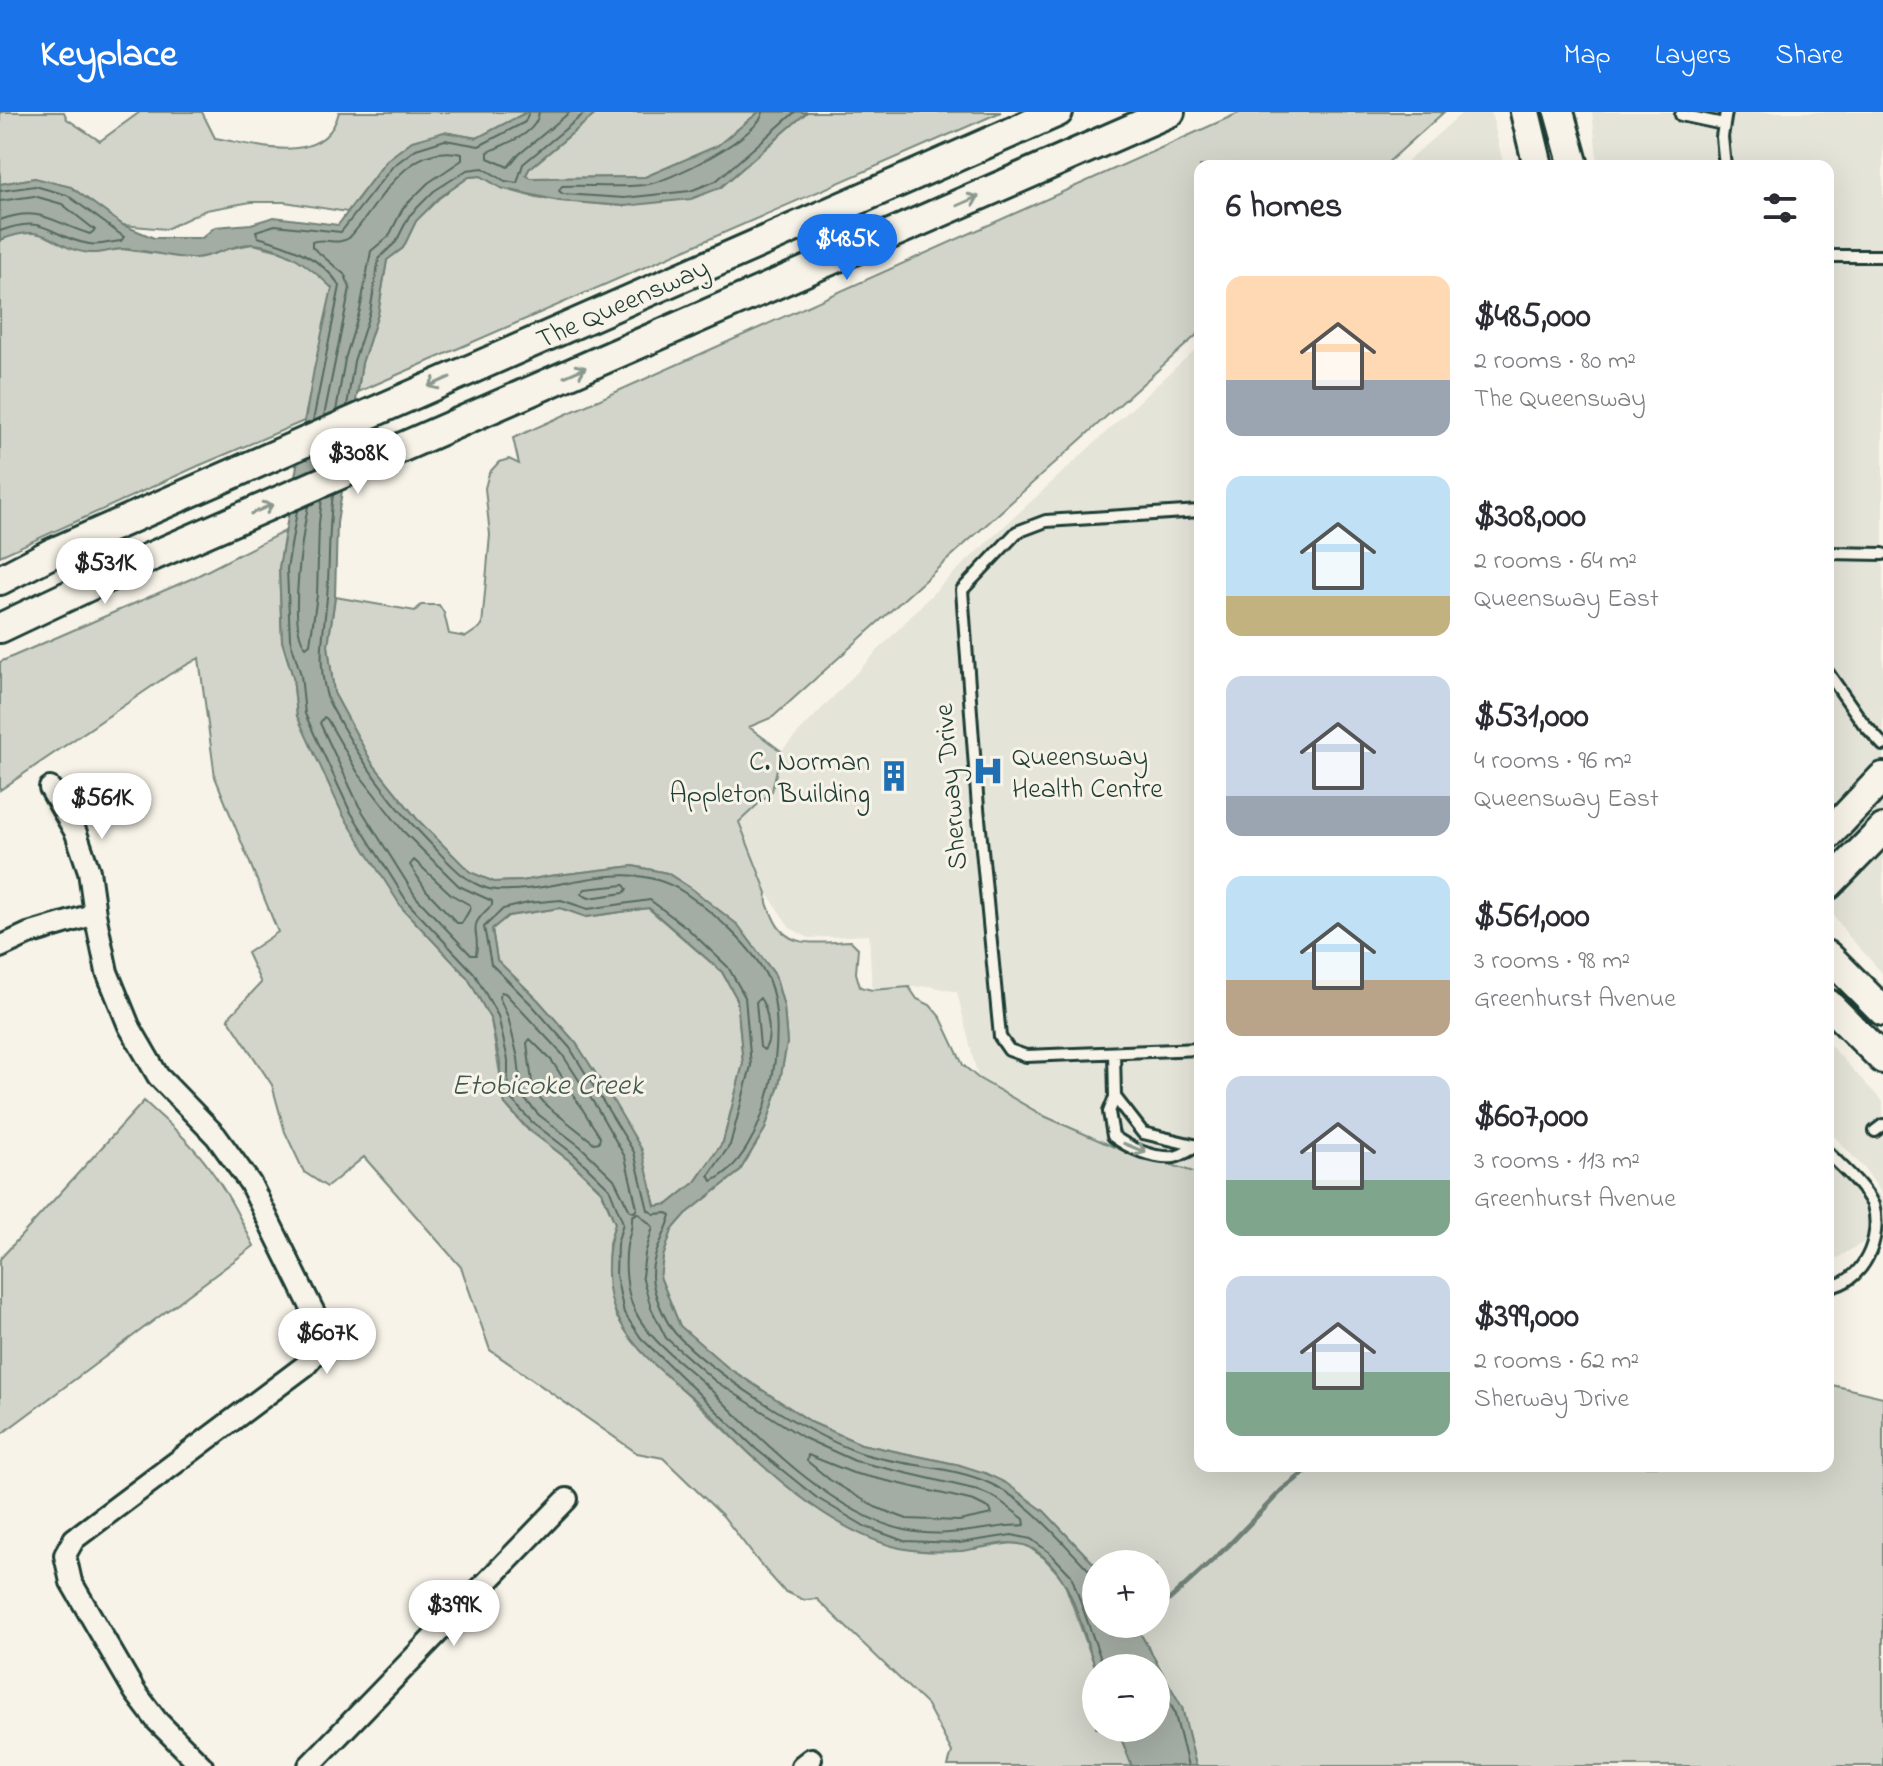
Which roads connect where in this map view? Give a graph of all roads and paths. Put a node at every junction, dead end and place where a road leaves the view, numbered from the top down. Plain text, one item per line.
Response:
1 (1058, 112) edge
2 (1170, 112) edge
3 (1525, 112) edge
4 (1559, 112) edge
5 (1726, 112) edge
6 (1681, 115) dead end
7 (1723, 124) junction
8 (1537, 160) edge
9 (1572, 160) edge
10 (1725, 160) edge
11 (1834, 256) edge
12 (1883, 256) edge
13 (1194, 511) edge
14 (1834, 553) edge
15 (1883, 554) edge
16 (0, 580) edge
17 (0, 628) edge
18 (1834, 682) edge
19 (1883, 745) edge
20 (1883, 777) edge
21 (50, 788) dead end
22 (1834, 829) edge
23 (1883, 829) edge
24 (1834, 879) edge
25 (95, 914) junction
26 (0, 947) edge
27 (1834, 962) edge
28 (1834, 1010) edge
29 (1883, 1011) edge
30 (1194, 1049) edge
31 (1114, 1053) junction
32 (1883, 1059) edge
33 (1115, 1097) junction
34 (1194, 1145) edge
35 (1194, 1148) edge
36 (1834, 1160) edge
37 (1834, 1285) edge
38 (567, 1499) dead end
39 (202, 1766) edge
40 (309, 1766) edge

1 -> 16 main road, The Queensway
17 -> 2 main road, The Queensway
3 - 8 main road
4 - 9 main road
5 - 7 lane
6 - 7 lane
7 - 10 lane
11 - 12 lane
13 - 31 lane, Sherway Drive
14 - 15 lane
18 - 19 lane
20 - 22 main road
21 - 25 street
23 - 24 main road
25 - 26 street
25 - 39 street
27 - 29 main road
28 - 32 main road
30 - 31 lane, Sherway Drive
31 - 33 lane
33 - 34 lane
33 -> 35 lane
36 - 37 lane
38 - 40 street

